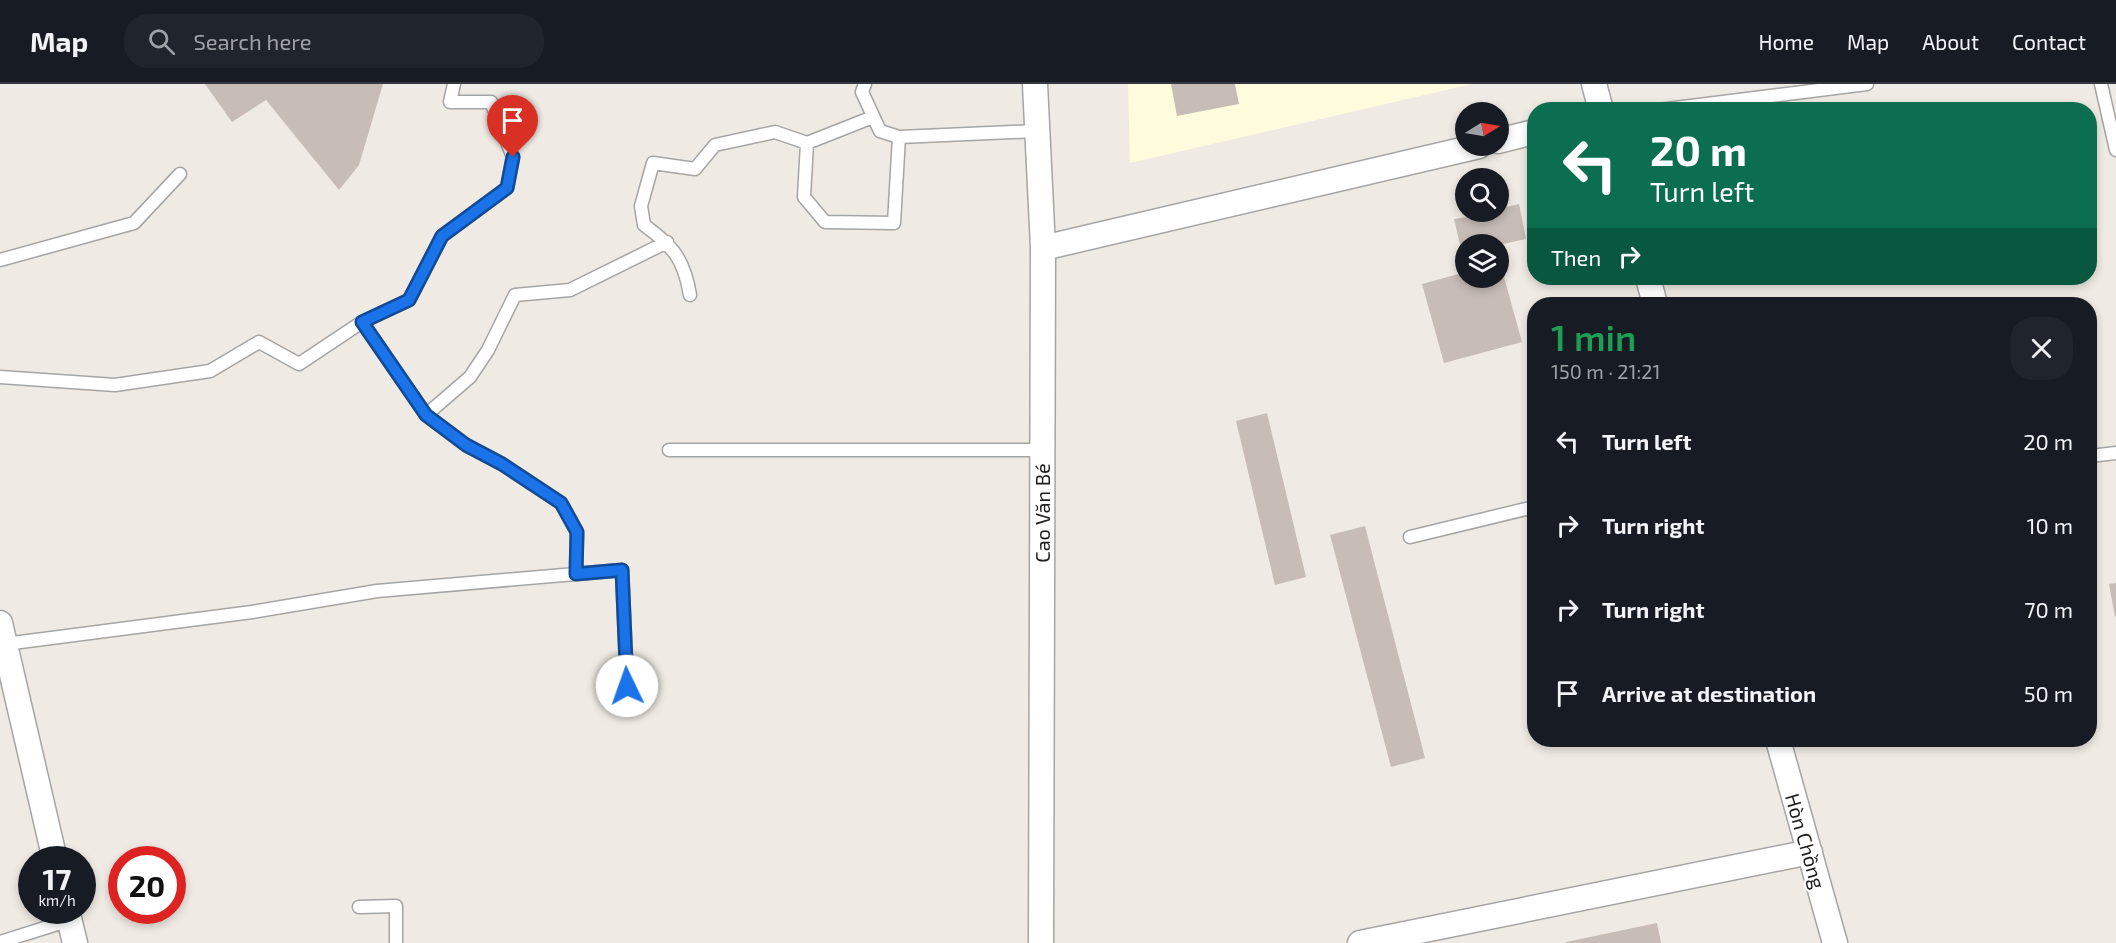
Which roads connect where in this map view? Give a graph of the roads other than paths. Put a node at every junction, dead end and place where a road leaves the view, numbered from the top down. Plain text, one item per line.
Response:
1 (453, 84) edge
2 (865, 84) edge
3 (1035, 84) edge
4 (1594, 84) edge
5 (1866, 84) edge
6 (2101, 84) edge
7 (1599, 102) edge
8 (1723, 102) edge
9 (873, 117) junction
10 (1037, 131) junction
11 (1527, 134) edge
12 (899, 137) junction
13 (1509, 138) edge
14 (807, 143) junction
15 (2116, 150) edge
16 (1455, 152) edge
17 (180, 174) dead end
18 (667, 242) junction
19 (1043, 248) junction
20 (0, 260) edge
21 (690, 295) dead end
22 (362, 322) junction
23 (0, 377) edge
24 (426, 415) junction
25 (669, 450) dead end
26 (1042, 450) junction
27 (2116, 453) edge
28 (2097, 455) edge
29 (1527, 509) edge
30 (1410, 537) dead end
31 (576, 574) junction
32 (2, 634) edge
33 (627, 686) dead end
34 (1780, 747) edge
35 (52, 846) edge
36 (1809, 852) junction
37 (359, 907) dead end
38 (71, 925) edge
39 (0, 942) edge
40 (396, 943) edge
41 (1041, 943) edge
42 (1363, 943) edge
43 (1835, 943) edge

1 - 22 lane
2 - 9 lane
3 - 10 street, Cao Văn Bé
4 - 7 street
5 - 8 lane
6 - 15 lane
9 - 12 lane
9 - 14 lane
10 - 12 lane
10 - 19 street, Cao Văn Bé
11 - 13 street
12 - 14 lane
14 - 18 lane
16 - 19 street
17 - 20 lane
18 - 21 lane
18 - 24 lane
19 - 26 street, Cao Văn Bé
22 - 23 lane
22 - 24 lane
24 - 31 lane
25 - 26 lane
26 - 41 street, Cao Văn Bé
27 - 28 lane
29 - 30 lane
31 - 32 lane
31 - 33 lane
32 - 35 street
34 - 36 street, Hòn Chồng
36 - 42 street
36 - 43 street, Hòn Chồng
37 - 40 lane
38 - 39 lane

